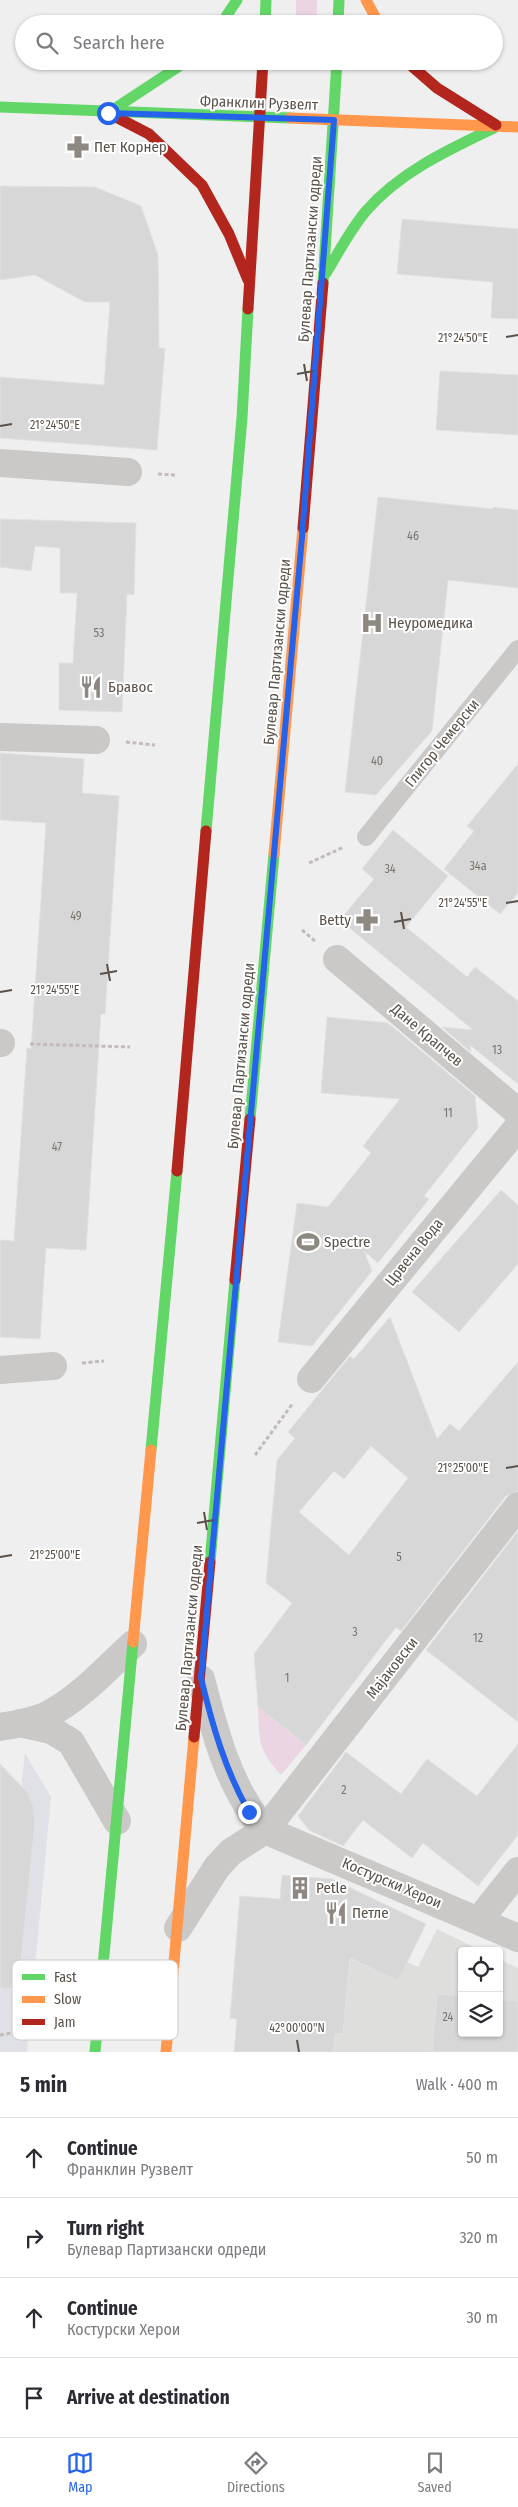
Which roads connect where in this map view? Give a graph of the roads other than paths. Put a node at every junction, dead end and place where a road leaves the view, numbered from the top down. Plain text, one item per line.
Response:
1 (237, 0) edge
2 (266, 0) edge
3 (339, 0) edge
4 (366, 0) edge
5 (227, 15) edge
6 (265, 15) edge
7 (338, 15) edge
8 (374, 15) edge
9 (173, 70) edge
10 (263, 70) edge
11 (336, 70) edge
12 (416, 70) edge
13 (0, 107) edge
14 (108, 113) junction
15 (261, 118) junction
16 (334, 120) junction
17 (497, 126) junction
18 (518, 128) edge
19 (324, 276) junction
20 (251, 288) junction
21 (0, 463) edge
22 (128, 472) dead end
23 (518, 649) edge
24 (0, 737) edge
25 (96, 740) dead end
26 (366, 837) road end
27 (337, 959) dead end
28 (518, 1112) edge
29 (518, 1127) edge
30 (53, 1366) dead end
31 (0, 1370) edge
32 (311, 1379) road end
33 (518, 1506) edge
34 (133, 1644) junction
35 (201, 1678) junction
36 (9, 1725) edge
37 (117, 1821) junction
38 (265, 1830) junction
39 (518, 1871) edge
40 (479, 1920) junction
41 (178, 1928) junction
42 (518, 1938) edge
43 (104, 1960) edge
44 (175, 1960) edge

1 - 5 street
2 - 6 street
3 - 7 street
4 - 8 street
9 - 14 street
10 - 15 street
11 - 16 street, Булевар Партизански одреди
12 - 17 street
13 - 14 street, Франклин Рузвелт
14 - 15 street, Франклин Рузвелт
14 - 20 street
15 - 16 street, Франклин Рузвелт
15 - 20 street
16 - 17 street, Франклин Рузвелт
16 - 19 street, Булевар Партизански одреди
17 - 18 street, Франклин Рузвелт
17 - 19 street
19 - 35 street, Булевар Партизански одреди
20 - 34 street
21 - 22 street
23 - 26 lane, Глигор Чемерски
24 - 25 street
27 - 28 street, Дане Крапчев
29 - 32 street, Црвена Вода
30 - 31 street
33 - 38 street, Мајаковски
34 - 36 street
34 - 37 street
35 - 38 street, Костурски Херои
35 - 41 street, Булевар Партизански одреди
36 - 37 street
37 - 43 street
38 - 40 street, Костурски Херои
38 - 41 street
39 - 40 street
40 - 42 street, Костурски Херои
41 - 44 street, Булевар Партизански одреди

